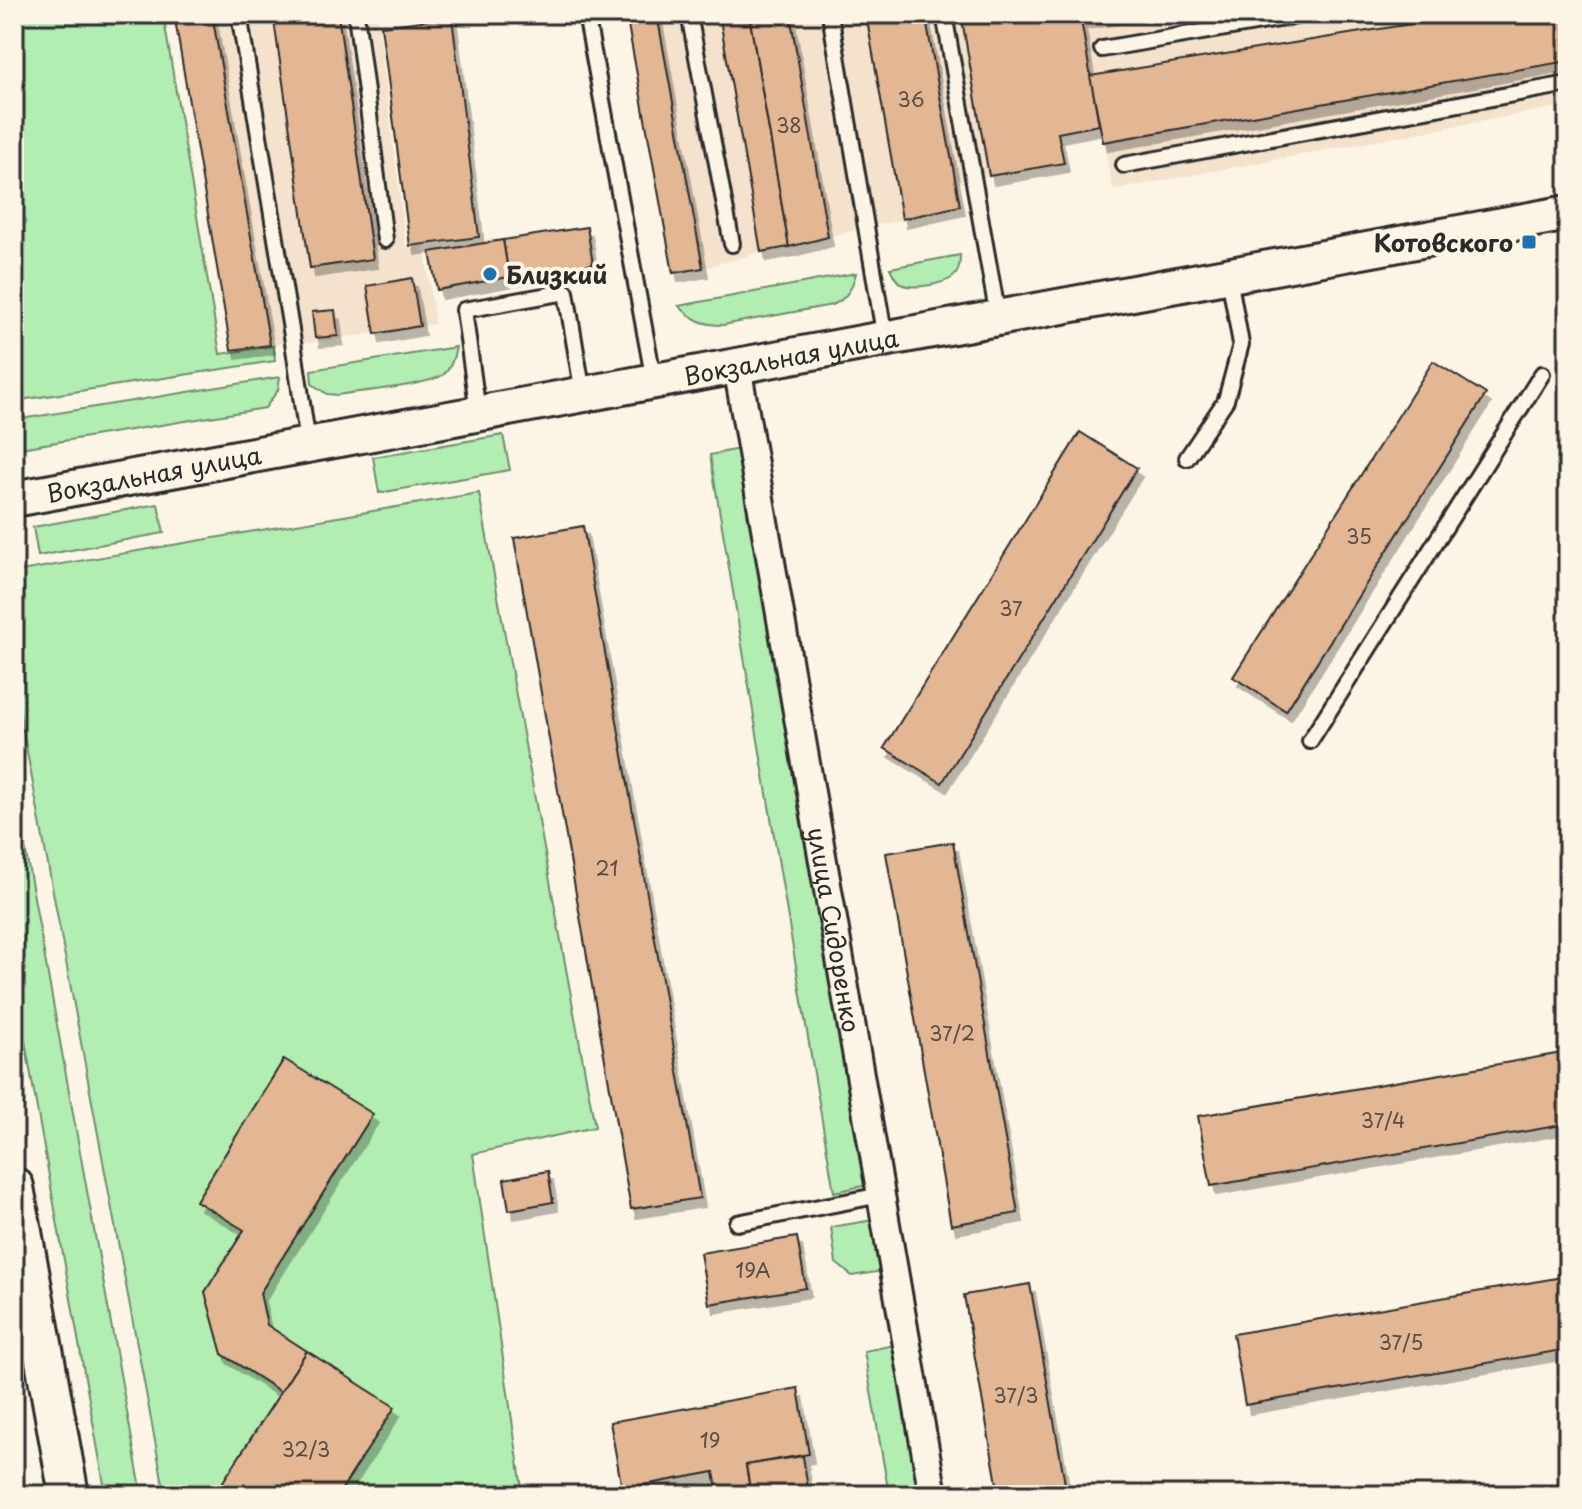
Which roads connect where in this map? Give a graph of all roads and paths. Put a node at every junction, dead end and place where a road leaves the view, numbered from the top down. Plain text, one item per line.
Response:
1 (239, 14) edge
2 (356, 14) edge
3 (586, 14) edge
4 (689, 14) edge
5 (830, 14) edge
6 (944, 14) edge
7 (1308, 14) edge
8 (1102, 49) dead end
9 (1568, 84) edge
10 (1124, 165) dead end
11 (1568, 213) edge
12 (385, 240) dead end
13 (732, 244) dead end
14 (1228, 276) junction
15 (998, 318) junction
16 (885, 339) junction
17 (737, 366) junction
18 (1542, 374) dead end
19 (654, 381) junction
20 (583, 394) junction
21 (478, 414) junction
22 (308, 445) junction
23 (1187, 458) dead end
24 (14, 499) edge
25 (1310, 741) dead end
26 (14, 1187) edge
27 (881, 1195) junction
28 (737, 1223) dead end
29 (69, 1495) edge
30 (933, 1495) edge

1 - 22 lane
2 - 12 lane
3 - 19 lane
4 - 13 lane
5 - 16 lane
6 - 15 lane
7 - 8 lane
9 - 10 lane
11 - 14 street, Вокзальная улица
14 - 15 street, Вокзальная улица
14 - 23 lane
15 - 16 street, Вокзальная улица
16 - 17 street, Вокзальная улица
17 - 19 street, Вокзальная улица
17 - 27 street, улица Сидоренко
18 - 25 lane
19 - 20 street, Вокзальная улица
20 - 21 street, Вокзальная улица
20 - 21 lane
21 - 22 street, Вокзальная улица
22 - 24 street, Вокзальная улица
26 - 29 main road
27 - 28 lane
27 - 30 street, улица Сидоренко

